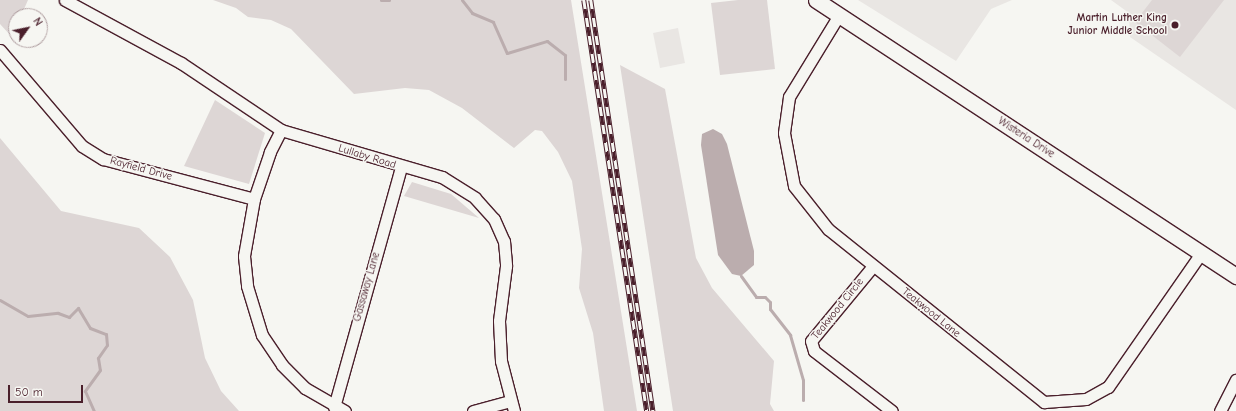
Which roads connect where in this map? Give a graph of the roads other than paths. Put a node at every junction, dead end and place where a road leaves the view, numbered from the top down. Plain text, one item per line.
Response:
1 (65, 0) edge
2 (816, 0) edge
3 (839, 15) junction
4 (0, 50) edge
5 (281, 130) junction
6 (401, 167) junction
7 (254, 199) junction
8 (1201, 253) junction
9 (873, 266) junction
10 (1236, 276) edge
11 (1236, 380) edge
12 (334, 406) junction
13 (512, 406) edge
14 (1043, 407) edge
15 (345, 411) edge
16 (473, 411) edge
17 (892, 411) edge
18 (1220, 411) edge

1 - 5 street, Lullaby Road
2 - 3 street, Wisteria Drive
3 - 8 street, Wisteria Drive
3 - 9 street, Teakwood Lane
4 - 7 street, Rayfield Drive
5 - 6 street, Lullaby Road
5 - 7 street
6 - 12 street, Gassaway Lane
6 - 13 street, Lullaby Road
7 - 12 street
8 - 10 street, Wisteria Drive
8 - 14 street, Teakwood Lane
9 - 14 street, Teakwood Lane
9 - 17 street, Teakwood Circle
11 - 18 street
12 - 15 street
13 - 16 street

